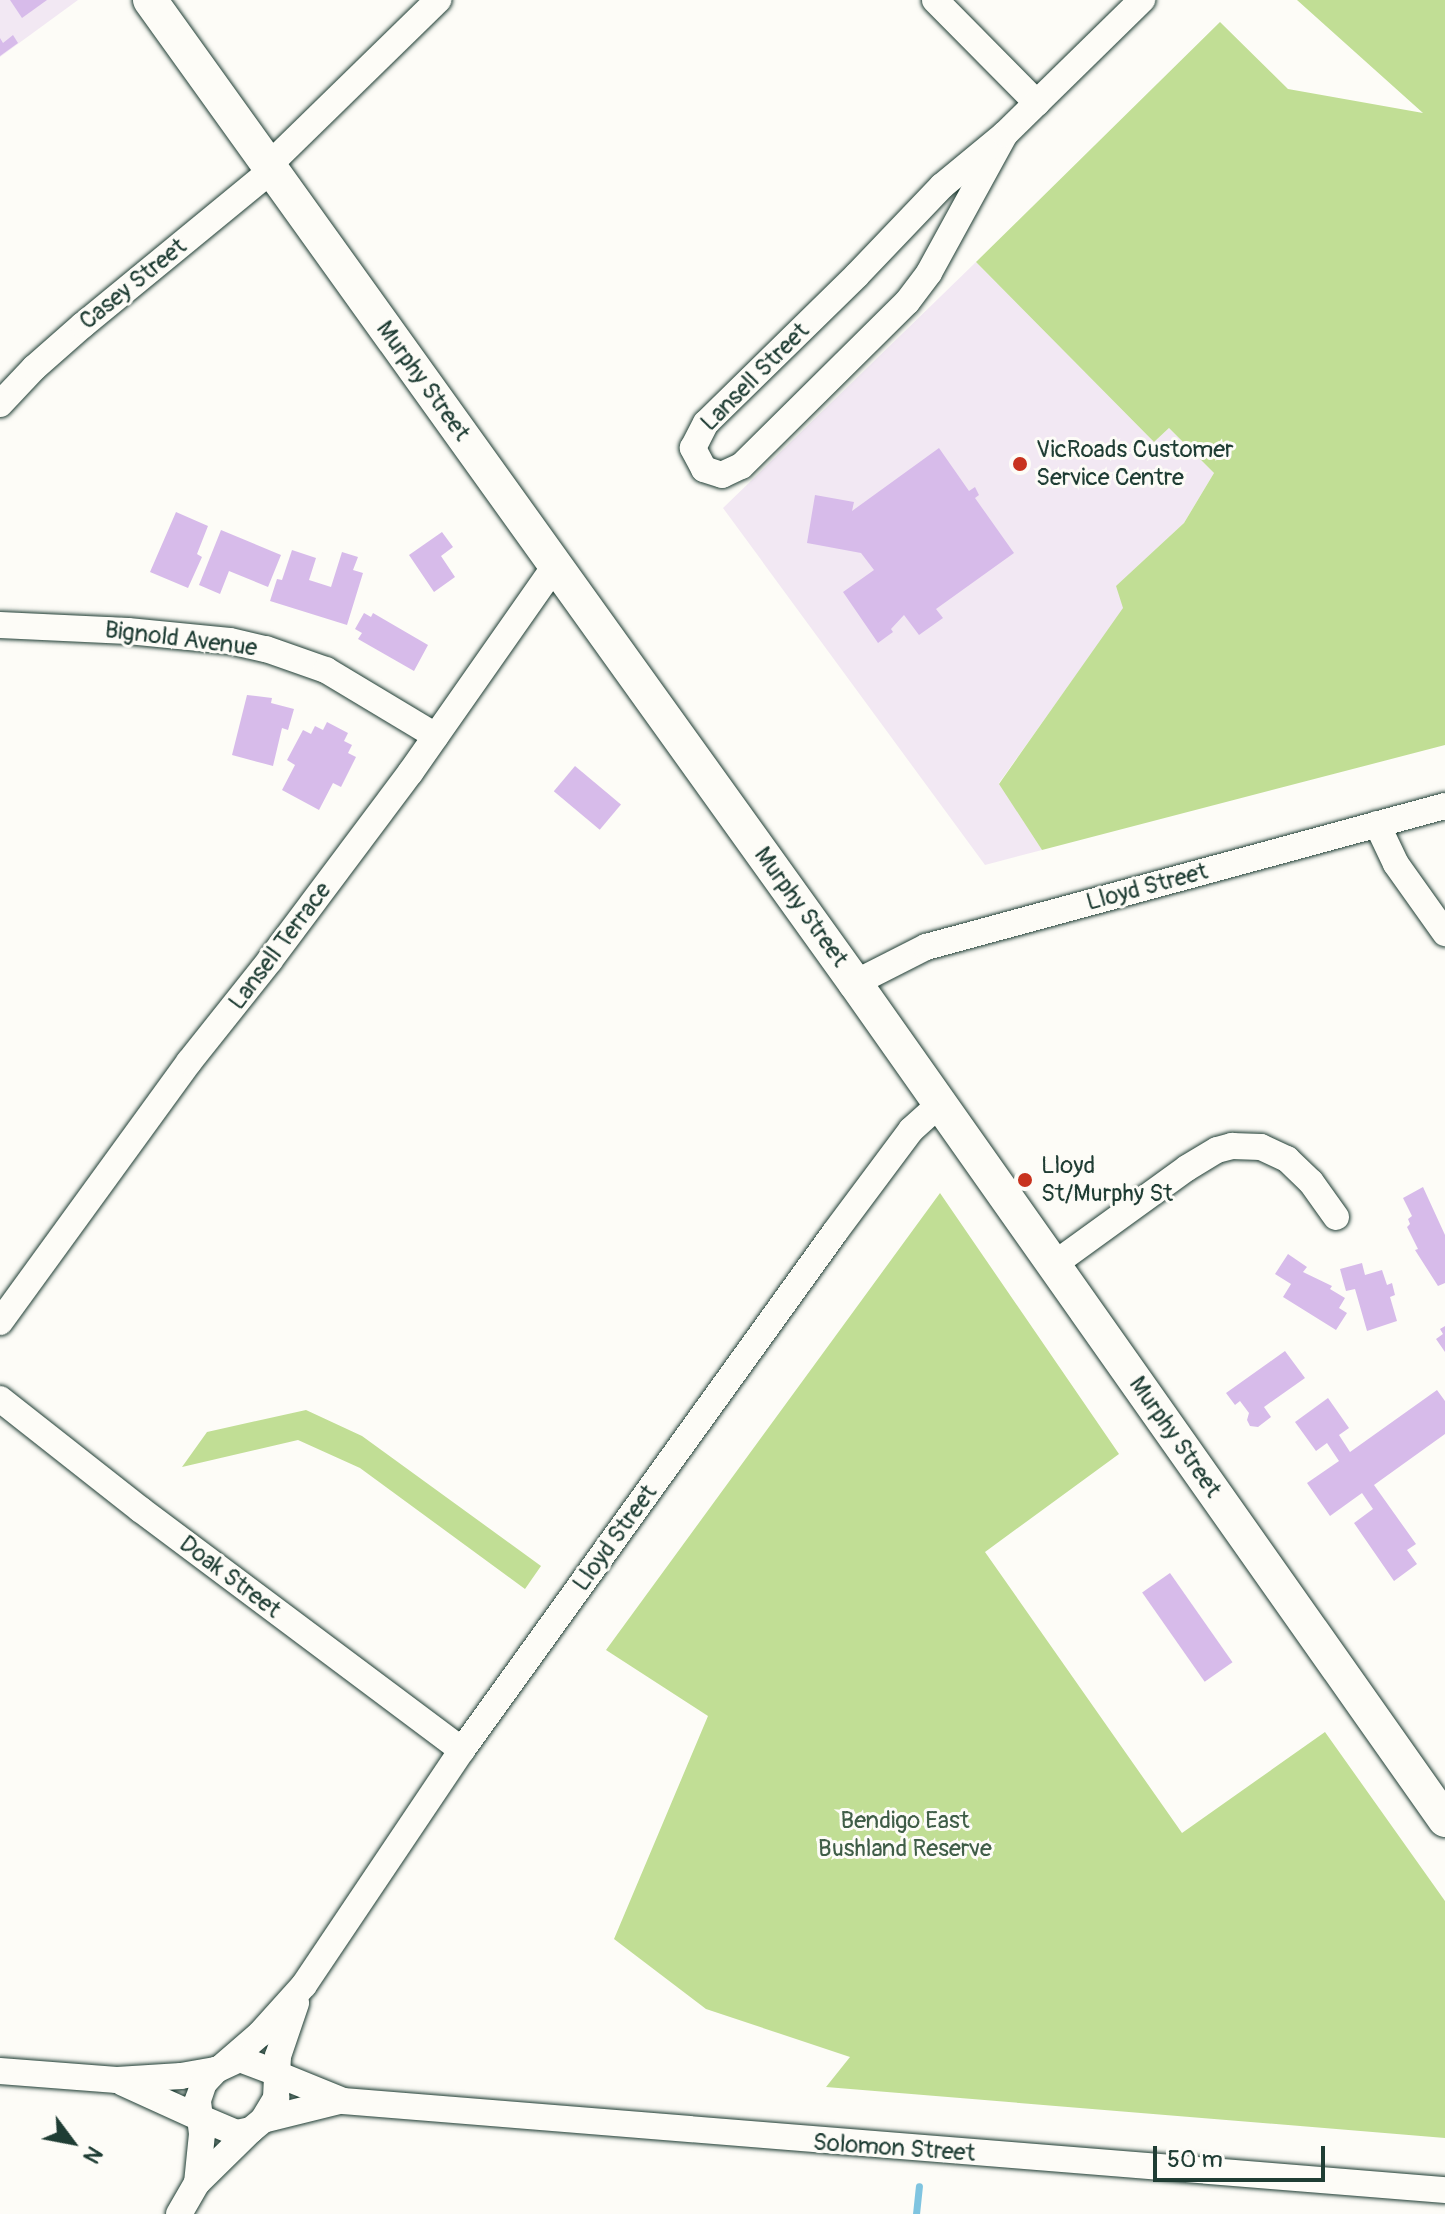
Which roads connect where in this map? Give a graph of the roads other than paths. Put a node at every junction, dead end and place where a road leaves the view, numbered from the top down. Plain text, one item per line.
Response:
1 (150, 0) edge
2 (438, 0) edge
3 (935, 0) edge
4 (1142, 0) edge
5 (1037, 103) junction
6 (1005, 134) junction
7 (270, 168) junction
8 (0, 404) edge
9 (555, 566) junction
10 (0, 625) edge
11 (436, 736) junction
12 (1445, 806) edge
13 (1377, 824) junction
14 (1445, 933) edge
15 (855, 983) junction
16 (940, 1104) junction
17 (1336, 1217) dead end
18 (1053, 1265) junction
19 (0, 1322) edge
20 (0, 1399) edge
21 (462, 1750) junction
22 (1445, 1820) edge
23 (304, 1985) junction
24 (220, 2067) junction
25 (0, 2071) edge
26 (277, 2074) junction
27 (117, 2080) junction
28 (343, 2101) junction
29 (200, 2118) junction
30 (257, 2125) junction
31 (197, 2183) junction
32 (1445, 2190) edge
33 (179, 2214) edge

1 - 7 street, Murphy Street
2 - 7 street, Casey Street
3 - 5 street
4 - 5 street, Lansell Street
5 - 6 street, Lansell Street
6 - 6 street, Lansell Street
7 - 8 street, Casey Street
7 - 9 street, Murphy Street
9 - 11 street, Lansell Terrace
9 - 15 street, Murphy Street
10 - 11 street, Bignold Avenue
11 - 19 street, Lansell Terrace
12 - 13 street, Lloyd Street
13 - 14 street
13 - 15 street, Lloyd Street
15 - 16 street, Murphy Street
16 - 18 street, Murphy Street
16 - 21 street, Lloyd Street
17 - 18 street
18 - 22 street, Murphy Street
20 - 21 street, Doak Street
21 - 23 street, Lloyd Street
23 - 24 street, Lloyd Street
23 - 26 street, Lloyd Street
24 - 26 street
24 - 27 street
24 - 29 street
25 - 27 street
26 - 28 street, Solomon Street
26 - 30 street
27 - 29 street
28 - 30 street, Solomon Street
28 - 32 street, Solomon Street
29 - 30 street
29 - 31 street
30 - 31 street
31 - 33 street

